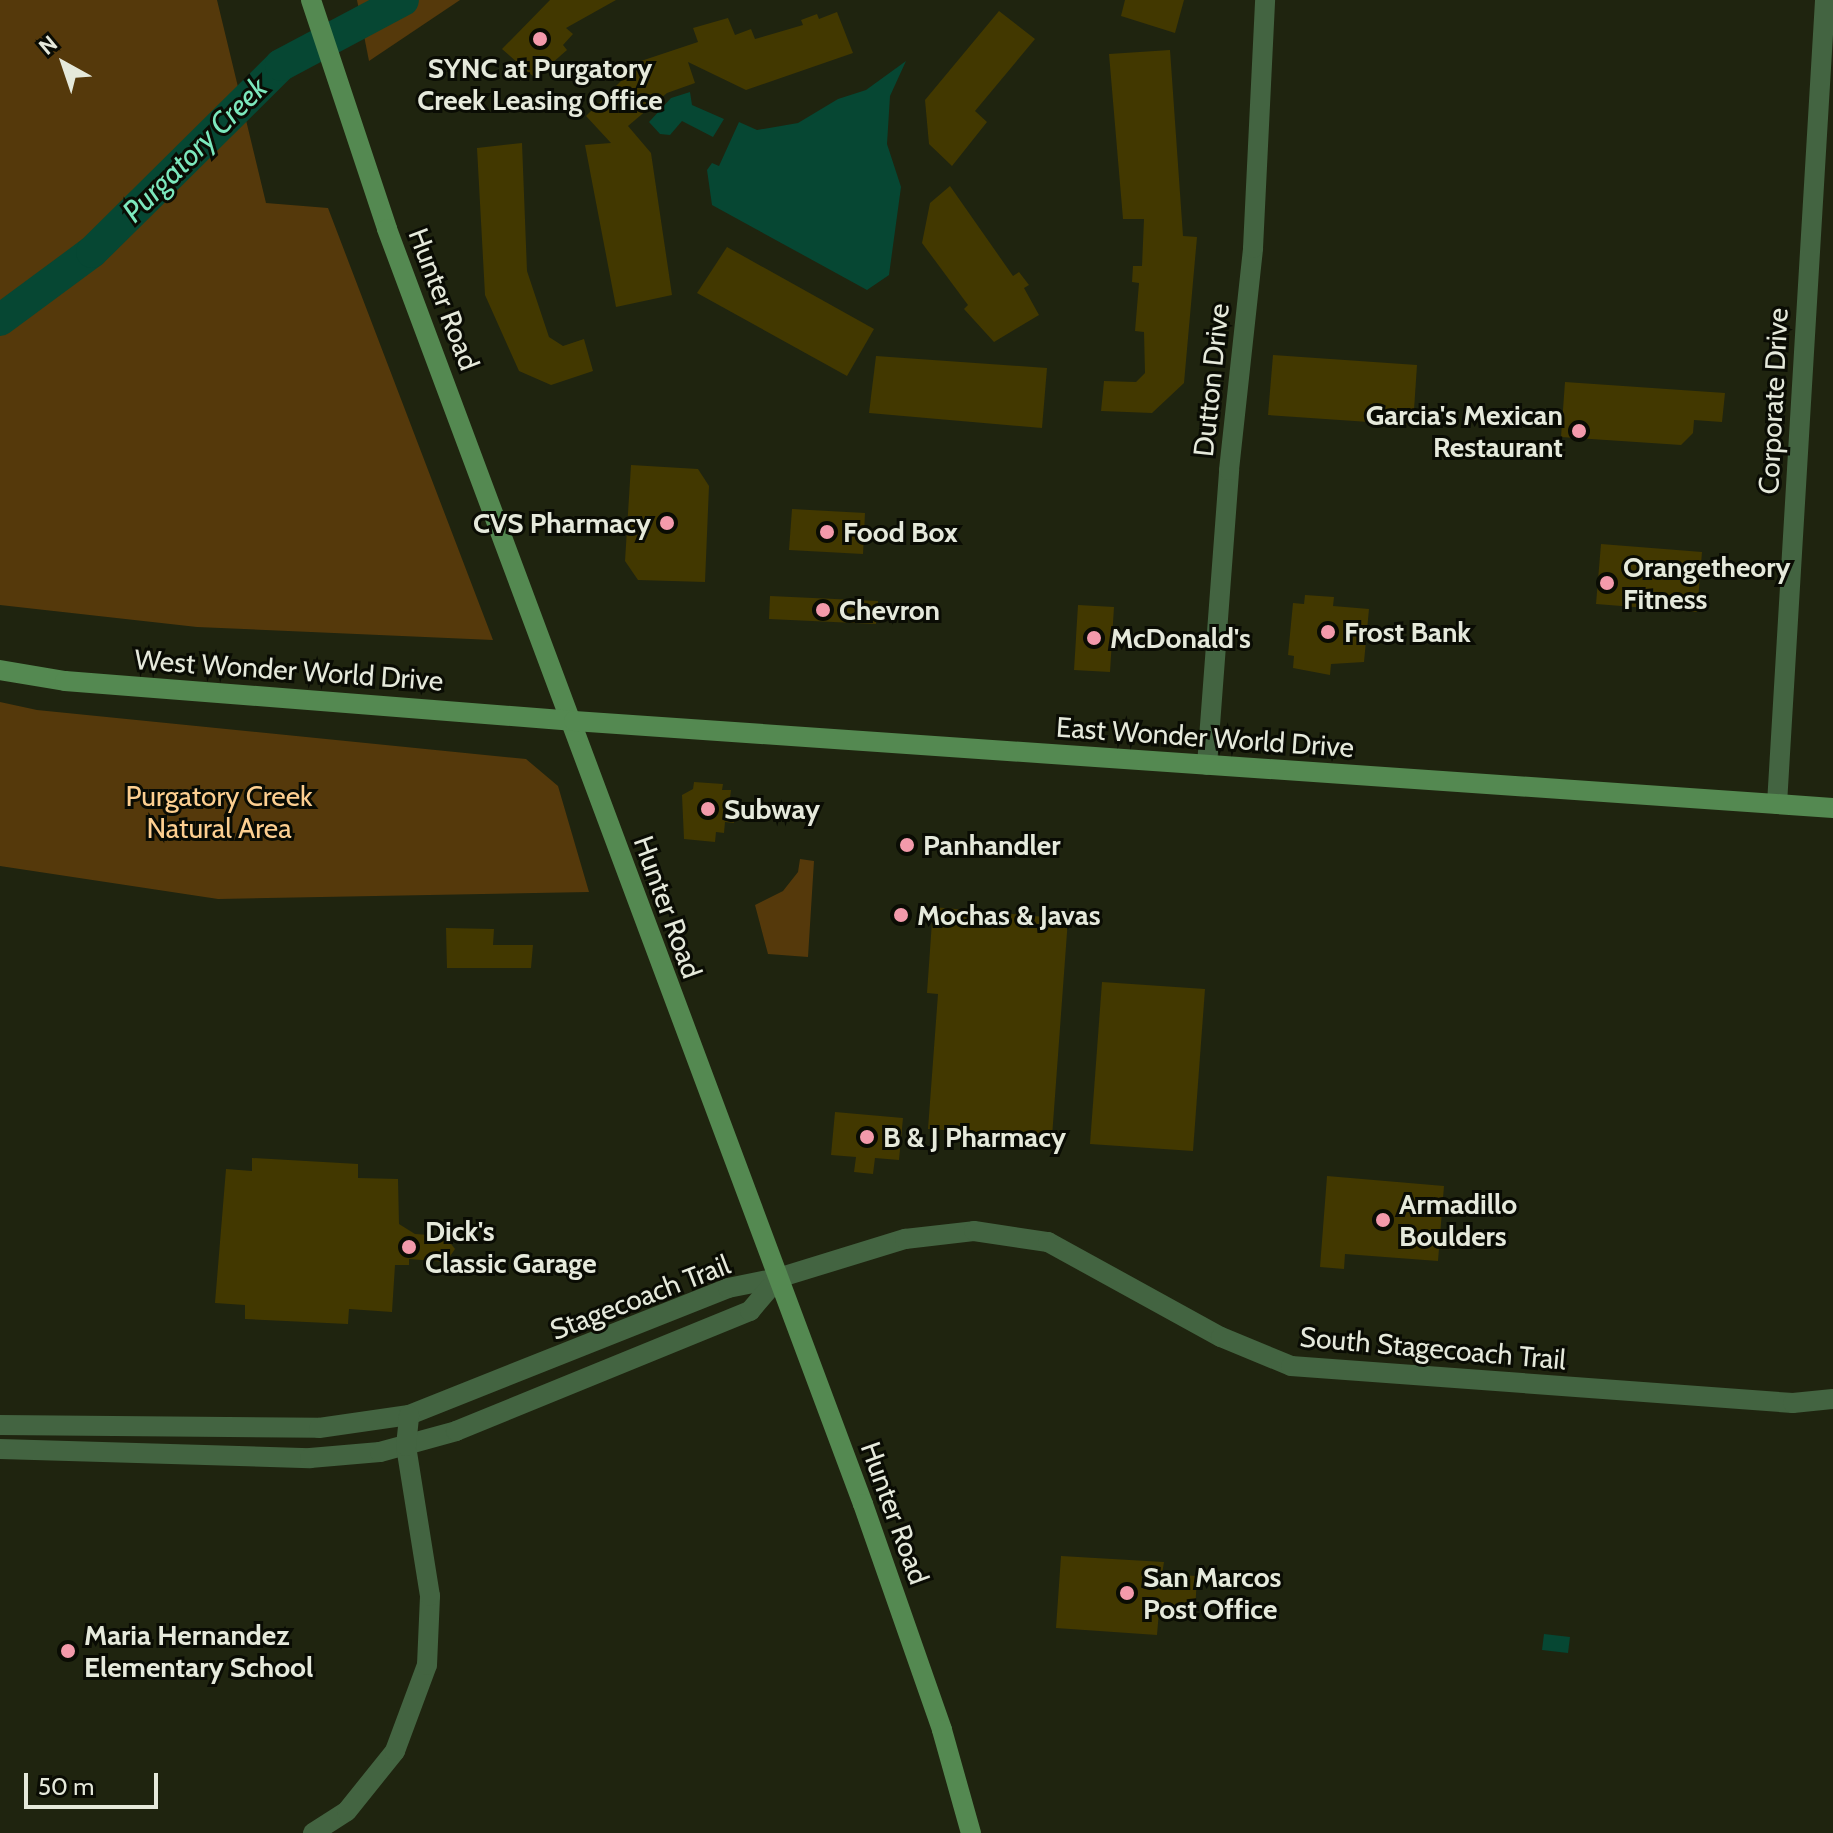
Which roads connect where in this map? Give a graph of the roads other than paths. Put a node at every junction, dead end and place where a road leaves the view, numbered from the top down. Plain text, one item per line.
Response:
1 (1265, 0) edge
2 (1825, 0) edge
3 (311, 3) edge
4 (0, 670) edge
5 (574, 721) junction
6 (1207, 765) junction
7 (1777, 804) junction
8 (1833, 808) edge
9 (778, 1278) junction
10 (1833, 1399) edge
11 (409, 1415) junction
12 (0, 1425) edge
13 (406, 1446) junction
14 (0, 1449) edge
15 (313, 1833) edge
16 (971, 1833) edge

1 - 6 street, Dutton Drive
2 - 7 street, Corporate Drive
3 - 5 main road, Hunter Road
4 - 5 main road, West Wonder World Drive
5 - 6 main road, East Wonder World Drive
5 - 9 main road, Hunter Road
6 - 7 main road, East Wonder World Drive
7 - 8 main road, East Wonder World Drive
9 - 10 street, South Stagecoach Trail
9 - 11 street, Stagecoach Trail
9 - 13 street, Stagecoach Trail
9 - 16 main road, Hunter Road
11 - 12 street, Stagecoach Trail
11 - 13 street
13 - 14 street, Stagecoach Trail
13 - 15 street

